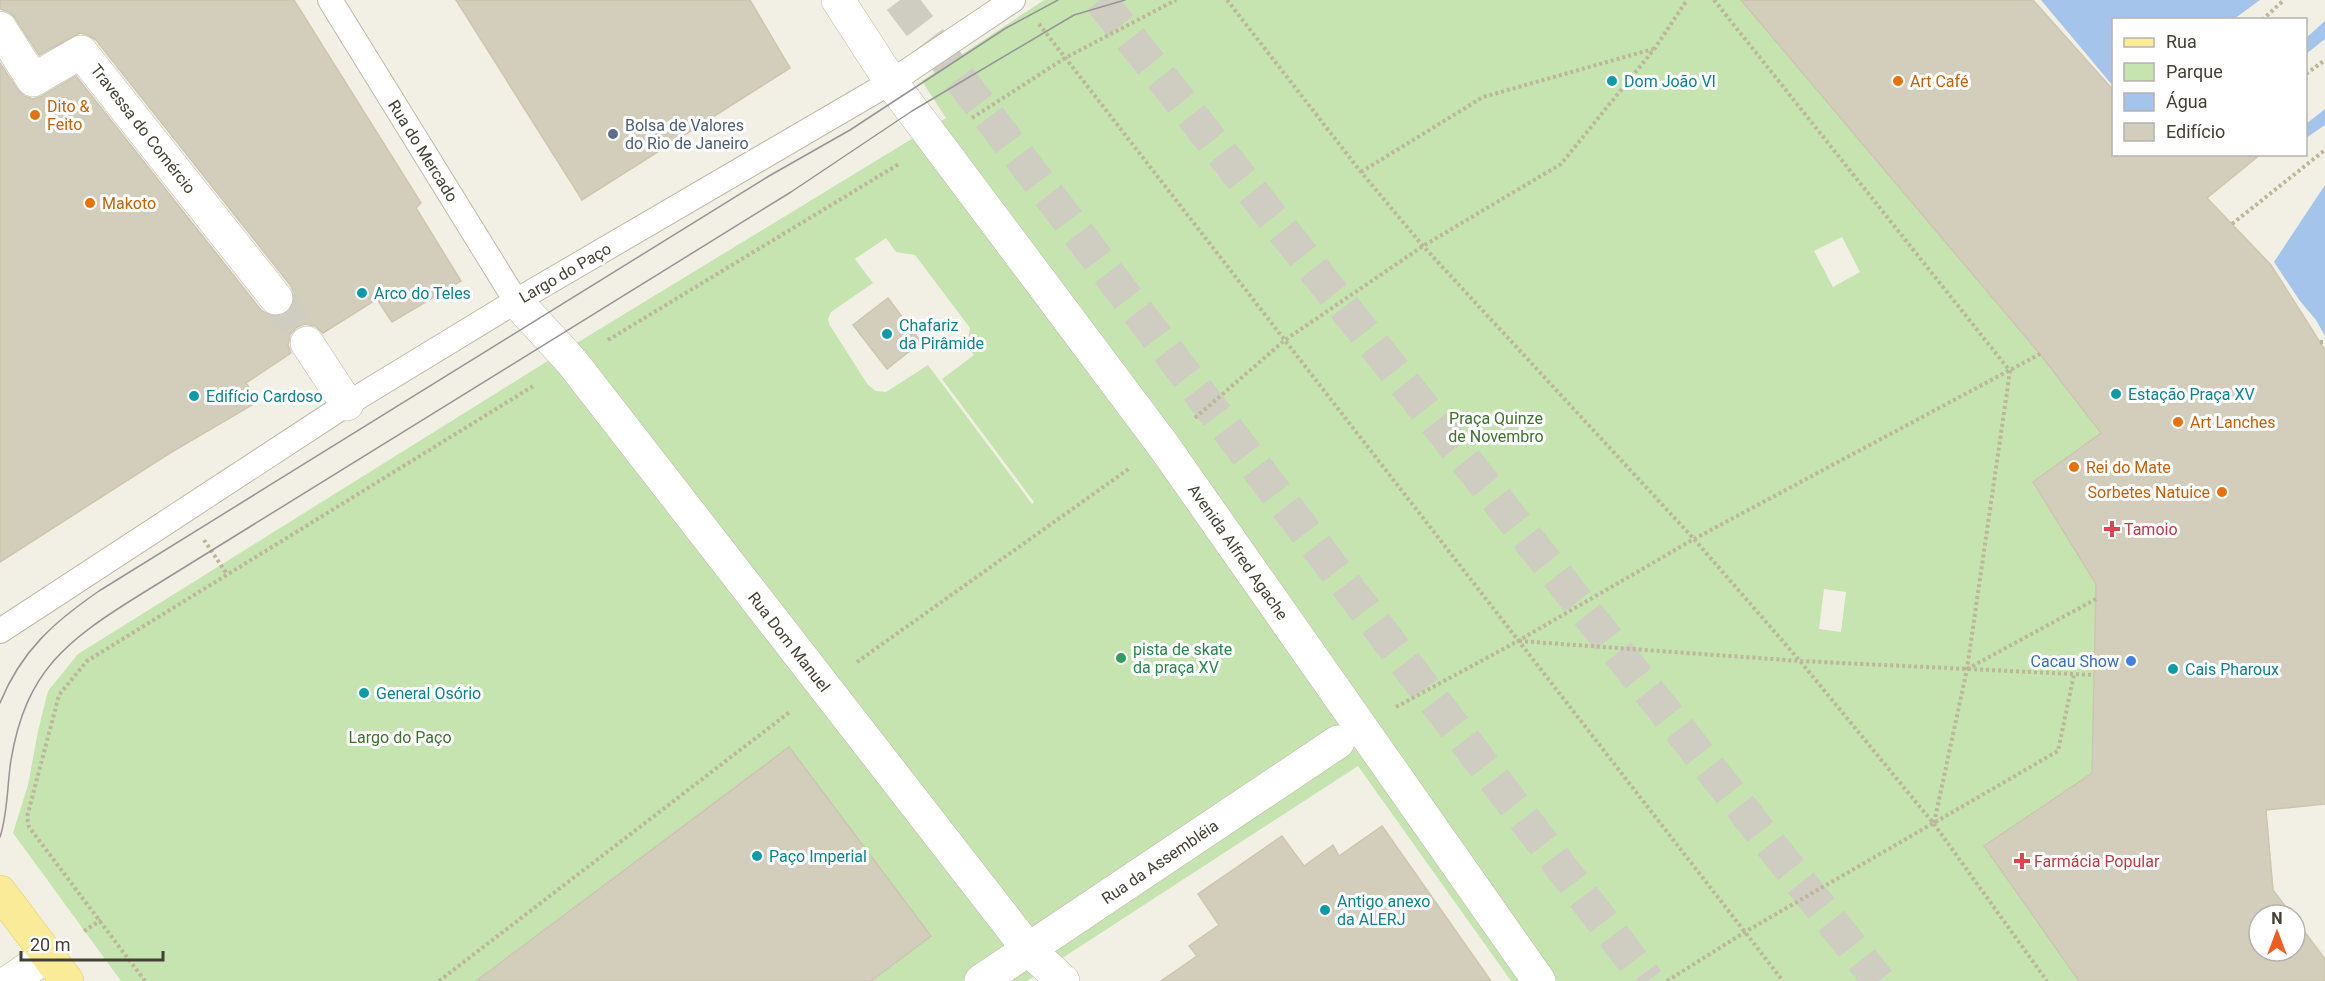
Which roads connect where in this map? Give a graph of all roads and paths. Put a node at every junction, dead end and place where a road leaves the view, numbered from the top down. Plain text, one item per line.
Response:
1 (330, 0) edge
2 (838, 0) edge
3 (1013, 0) edge
4 (1176, 0) edge
5 (1227, 0) edge
6 (1687, 0) edge
7 (1714, 0) edge
8 (2284, 0) edge
9 (2264, 18) edge
10 (1038, 24) dead end
11 (0, 28) edge
12 (1654, 48) junction
13 (1065, 58) junction
14 (2325, 60) edge
15 (2307, 73) edge
16 (891, 82) junction
17 (931, 136) junction
18 (2325, 150) edge
19 (1361, 172) junction
20 (2232, 224) dead end
21 (1423, 246) junction
22 (276, 298) tunnel mouth
23 (516, 301) junction
24 (1285, 340) junction
25 (307, 343) tunnel mouth
26 (2040, 354) dead end
27 (572, 362) junction
28 (2010, 371) junction
29 (347, 404) junction
30 (1163, 445) junction
31 (1694, 539) junction
32 (2096, 599) dead end
33 (0, 631) edge
34 (1518, 641) junction
35 (1800, 661) junction
36 (1967, 669) junction
37 (2074, 674) junction
38 (2094, 675) dead end
39 (823, 686) junction
40 (1347, 736) junction
41 (1934, 824) junction
42 (0, 892) edge
43 (100, 920) junction
44 (84, 931) dead end
45 (1745, 932) junction
46 (1029, 950) junction
47 (58, 968) edge
48 (10, 981) edge
49 (146, 981) edge
50 (440, 981) edge
51 (981, 981) edge
52 (1063, 981) edge
53 (1539, 981) edge
54 (1667, 981) edge
55 (1783, 981) edge
56 (2047, 981) edge

1 - 23 lane, Rua do Mercado
2 - 16 street, Avenida Alfred Agache
3 - 16 lane, Largo do Paço
4 - 13 path
5 - 19 path
6 - 12 path
7 - 28 path
8 - 9 path
10 - 13 path
11 - 22 street, Travessa do Comércio
12 - 19 path
12 - 21 path
13 - 17 path
13 - 24 path
14 - 15 path
16 - 17 street, Avenida Alfred Agache
16 - 23 lane, Largo do Paço
17 - 27 path
17 - 30 street, Avenida Alfred Agache
18 - 20 path
19 - 21 path
21 - 24 path
21 - 31 path
23 - 27 street, Rua Dom Manuel
23 - 29 lane, Largo do Paço
24 - 30 path
24 - 34 path
25 - 29 street
26 - 28 path
27 - 39 street, Rua Dom Manuel
27 - 43 path
28 - 31 path
28 - 36 path
29 - 33 lane, Largo do Paço
30 - 39 path
30 - 40 street, Avenida Alfred Agache
31 - 34 path
31 - 35 path
32 - 36 path
34 - 35 path
34 - 40 path
34 - 45 path
35 - 36 path
35 - 41 path
36 - 37 path
36 - 41 path
37 - 38 path
37 - 41 path
39 - 46 street, Rua Dom Manuel
39 - 50 path
40 - 46 street, Rua da Assembléia
40 - 53 street, Avenida Alfred Agache
41 - 45 path
41 - 56 path
42 - 47 main road
43 - 44 path
43 - 49 path
45 - 54 path
45 - 55 path
46 - 51 street, Rua da Assembléia
46 - 52 street, Rua Dom Manuel
47 - 48 street

